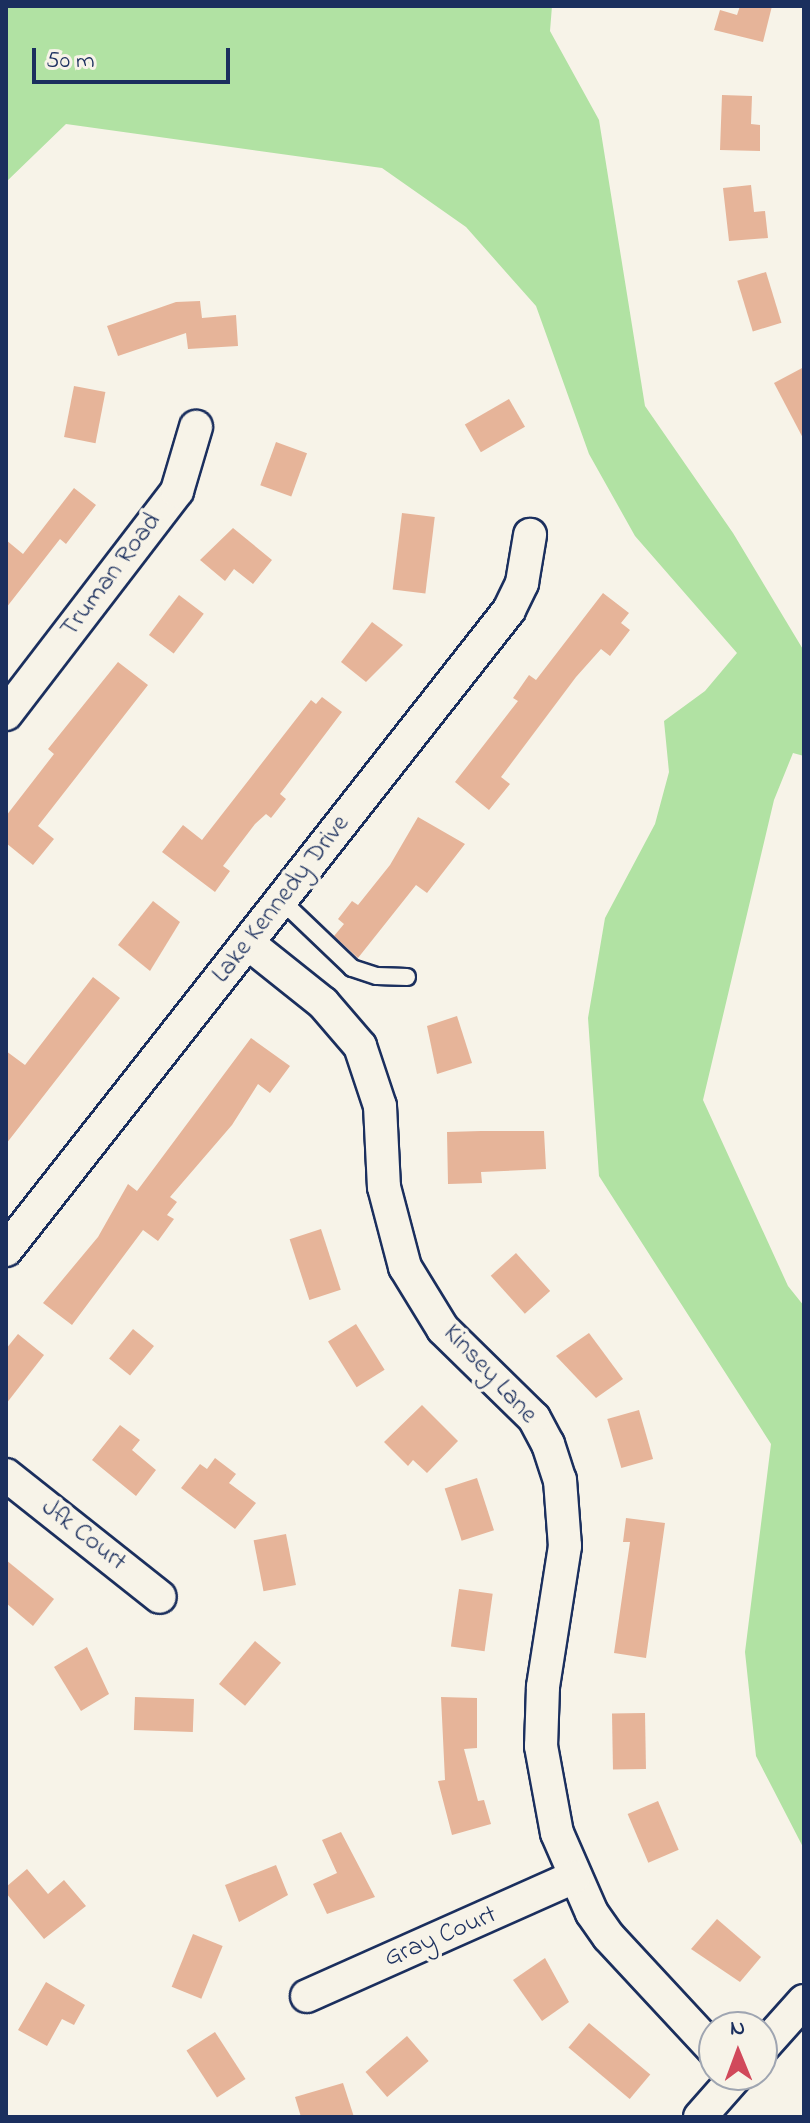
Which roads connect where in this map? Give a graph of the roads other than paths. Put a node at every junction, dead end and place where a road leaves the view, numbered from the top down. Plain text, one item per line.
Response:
1 (196, 427) dead end
2 (530, 535) dead end
3 (6, 714) edge
4 (282, 901) junction
5 (249, 944) junction
6 (407, 977) dead end
7 (6, 1250) edge
8 (6, 1475) edge
9 (160, 1597) dead end
10 (574, 1877) junction
11 (307, 1996) dead end
12 (804, 2001) edge
13 (778, 2030) edge
14 (698, 2033) edge
15 (723, 2091) edge
16 (700, 2117) edge

1 - 3 street, Truman Road
2 - 4 street, Lake Kennedy Drive
4 - 5 street, Lake Kennedy Drive
4 - 6 lane
5 - 7 street, Lake Kennedy Drive
5 - 10 street, Kinsey Lane
8 - 9 street, Jfk Court
10 - 11 street, Gray Court
10 - 14 street, Kinsey Lane
12 - 13 street
15 - 16 street

